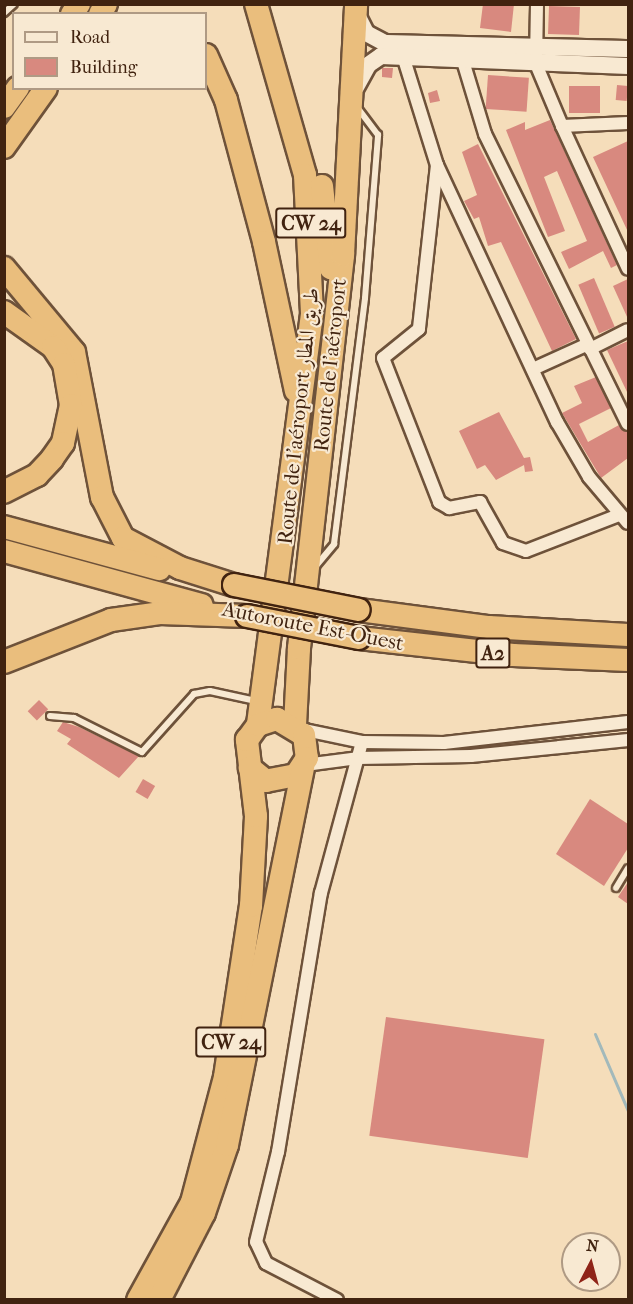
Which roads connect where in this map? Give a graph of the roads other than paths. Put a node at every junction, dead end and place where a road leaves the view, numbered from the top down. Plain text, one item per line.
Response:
1 (14, 4) edge
2 (256, 4) edge
3 (271, 4) edge
4 (537, 4) edge
5 (356, 9) edge
6 (4, 13) edge
7 (628, 50) edge
8 (403, 56) junction
9 (536, 56) junction
10 (207, 57) edge
11 (464, 61) junction
12 (628, 66) edge
13 (17, 90) edge
14 (45, 90) edge
15 (355, 95) junction
16 (4, 107) edge
17 (628, 123) edge
18 (562, 126) junction
19 (4, 147) edge
20 (437, 165) junction
21 (4, 268) edge
22 (628, 269) edge
23 (4, 312) edge
24 (628, 330) edge
25 (589, 346) junction
26 (533, 369) junction
27 (329, 372) junction
28 (628, 424) edge
29 (297, 449) junction
30 (4, 492) edge
31 (619, 514) junction
32 (628, 523) edge
33 (4, 527) edge
34 (4, 551) edge
35 (308, 574) junction
36 (234, 585) junction
37 (247, 616) junction
38 (628, 635) edge
39 (628, 660) edge
40 (4, 662) edge
41 (262, 703) junction
42 (50, 716) dead end
43 (628, 722) edge
44 (258, 725) junction
45 (297, 727) junction
46 (628, 740) edge
47 (362, 742) junction
48 (358, 758) junction
49 (304, 766) junction
50 (250, 768) junction
51 (628, 868) edge
52 (616, 888) dead end
53 (138, 1299) edge
54 (159, 1299) edge
55 (337, 1299) edge

1 - 6 lane
2 - 29 highway, Route de l'aéroport طريق المطار / CW 24
3 - 27 highway
4 - 9 street
5 - 9 street
5 - 15 highway, Route de l'aéroport / CW 24
7 - 9 street
8 - 11 street
8 - 15 street
8 - 20 street
9 - 11 street
9 - 12 street
9 - 18 street
10 - 29 highway
11 - 25 street
13 - 16 highway
14 - 19 highway
15 - 27 highway, Route de l'aéroport / CW 24
15 - 35 lane
17 - 18 street
18 - 22 street
20 - 26 street
20 - 31 street
21 - 36 highway
23 - 30 highway
24 - 25 street
25 - 26 street
25 - 28 street
26 - 31 street
27 - 35 highway, Route de l'aéroport / CW 24
29 - 41 highway, Route de l'aéroport طريق المطار / CW 24
31 - 32 street
33 - 36 highway, Autoroute Est-Ouest / A2
34 - 37 highway, Autoroute Est-Ouest / A2
35 - 45 highway, Route de l'aéroport / CW 24
36 - 38 highway, Autoroute Est-Ouest / A2, bridge
37 - 39 highway, Autoroute Est-Ouest / A2, bridge
37 - 40 highway
41 - 42 lane
41 - 44 highway, Route de l'aéroport طريق المطار / CW 24
43 - 47 street
44 - 45 highway
44 - 50 highway
45 - 47 street
45 - 49 highway
46 - 48 street
47 - 48 street
48 - 49 street
48 - 55 street
49 - 50 highway
49 - 54 highway, CW 24
50 - 53 highway, CW 24
51 - 52 lane

